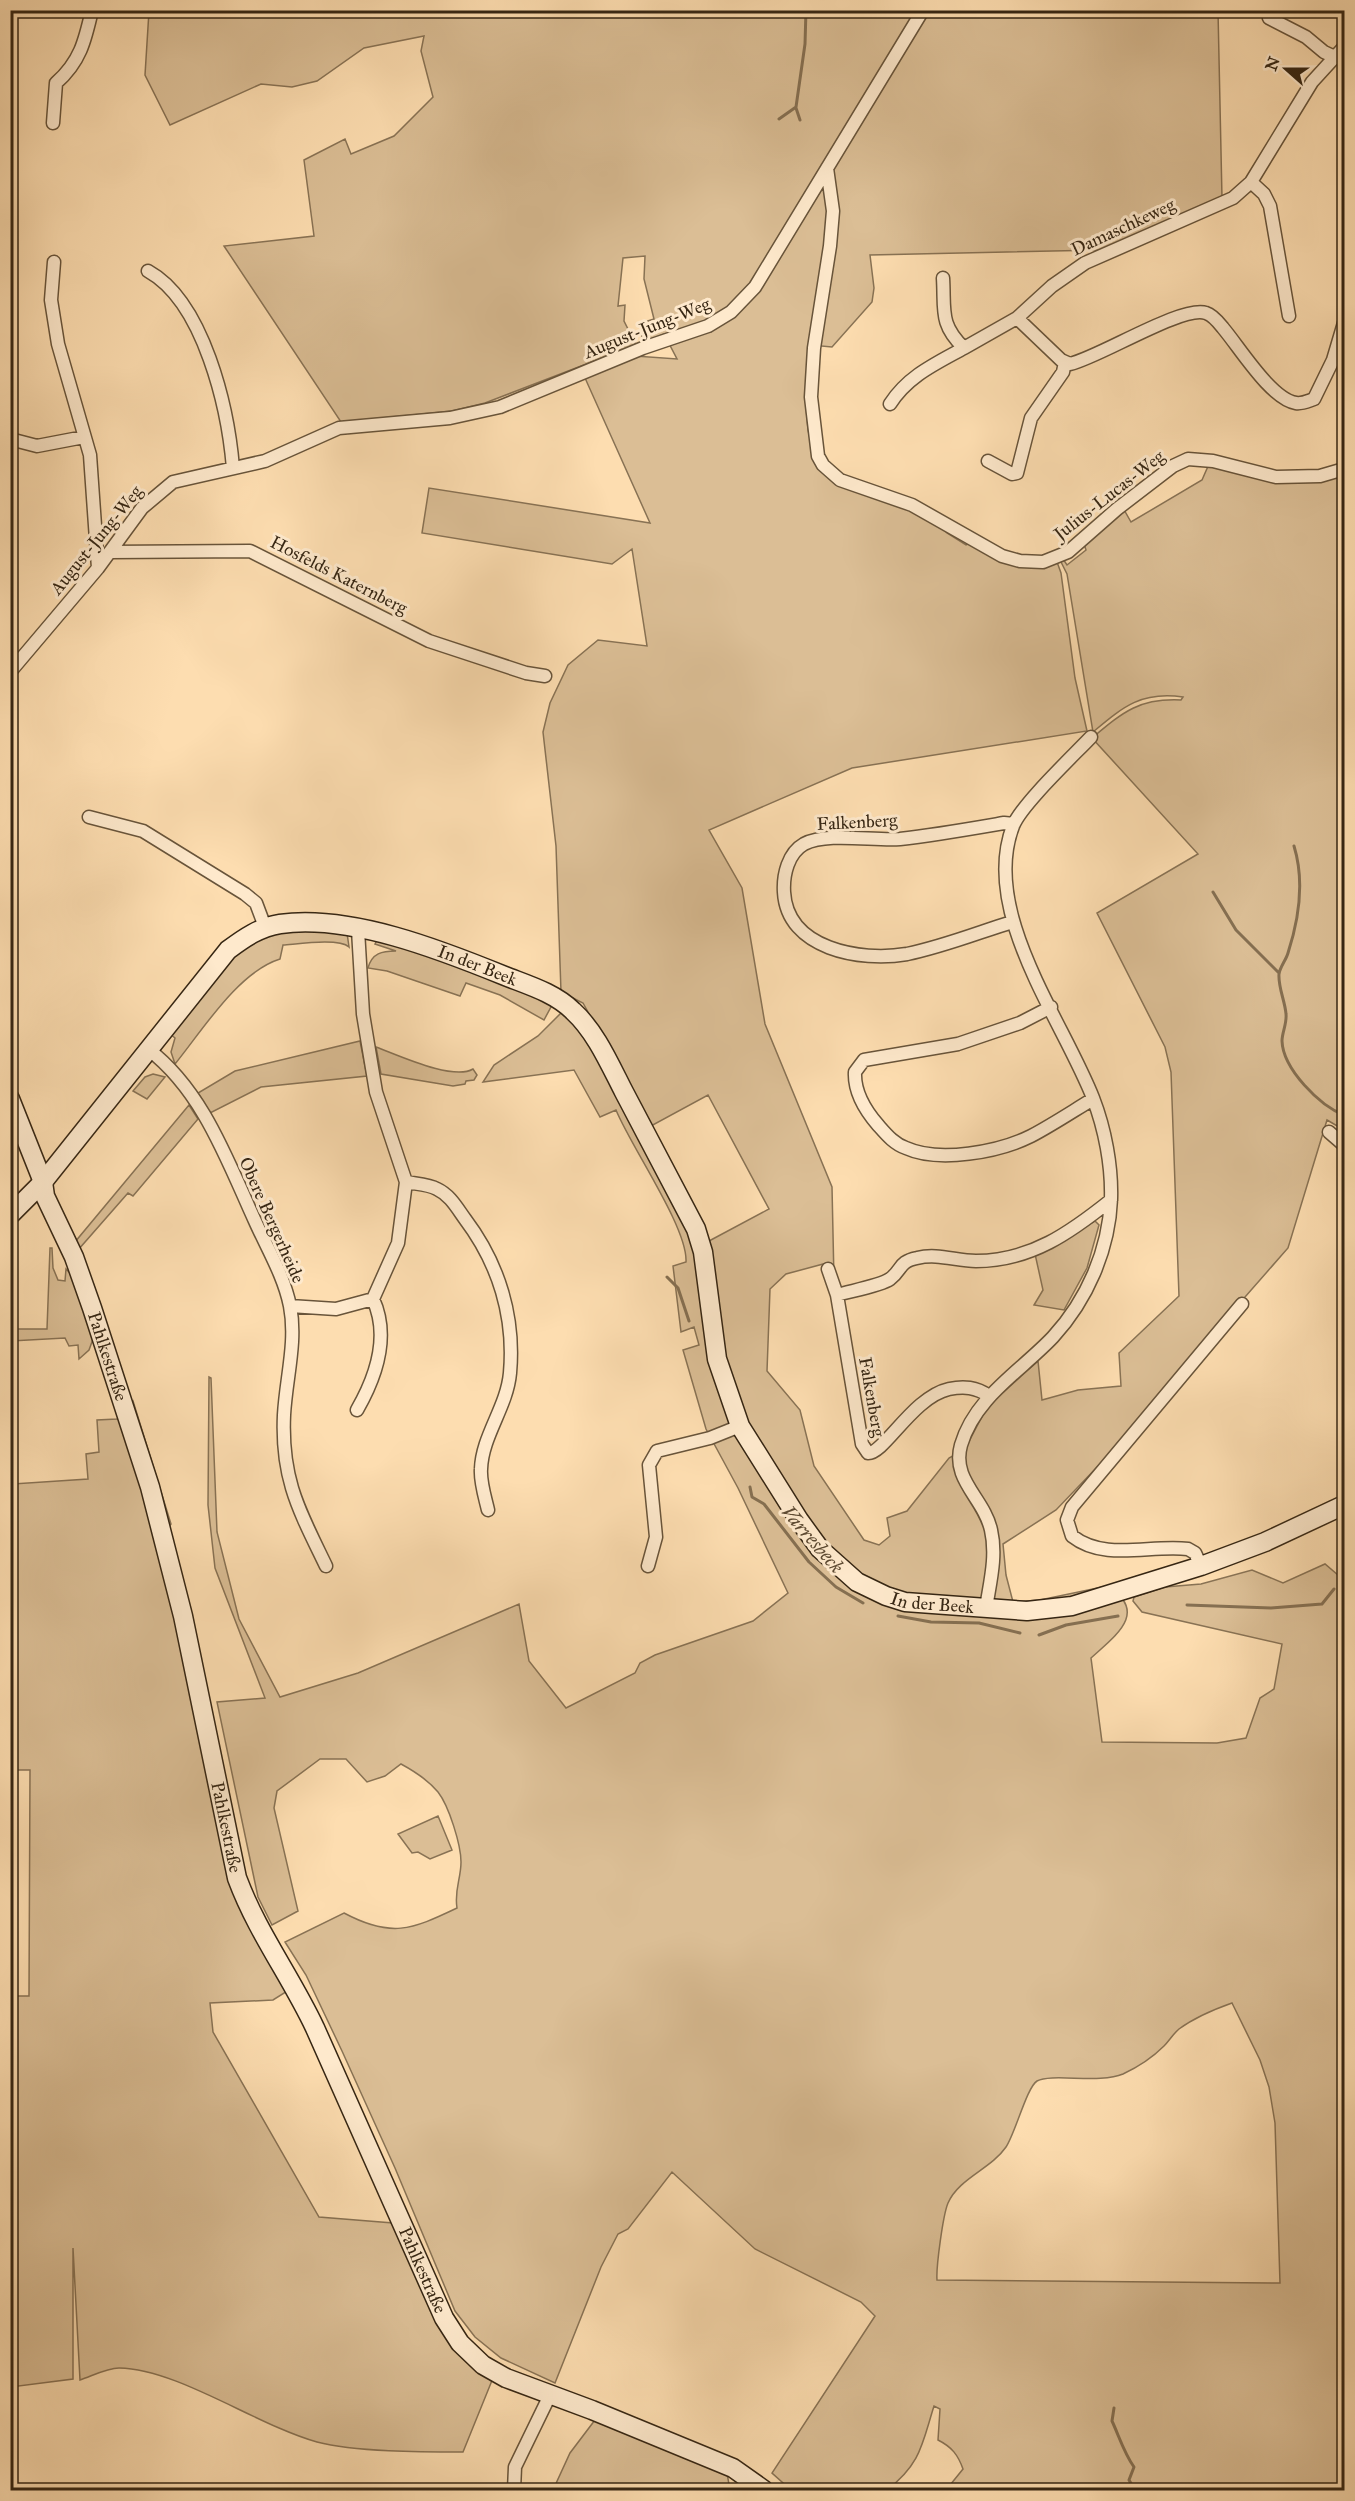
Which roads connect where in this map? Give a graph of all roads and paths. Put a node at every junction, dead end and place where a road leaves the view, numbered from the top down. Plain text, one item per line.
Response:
1 (92, 10) edge
2 (922, 10) edge
3 (1269, 18) dead end
4 (1344, 47) edge
5 (1336, 58) junction
6 (53, 123) dead end
7 (827, 168) junction
8 (1251, 182) junction
9 (54, 262) dead end
10 (148, 271) dead end
11 (943, 278) dead end
12 (1289, 316) dead end
13 (1017, 318) junction
14 (1344, 323) edge
15 (964, 348) junction
16 (1065, 362) junction
17 (890, 404) dead end
18 (84, 437) junction
19 (10, 439) edge
20 (988, 461) dead end
21 (233, 468) junction
22 (1344, 470) edge
23 (110, 552) junction
24 (98, 568) junction
25 (10, 672) edge
26 (545, 676) dead end
27 (1091, 737) dead end
28 (90, 817) dead end
29 (1014, 824) junction
30 (1012, 922) junction
31 (265, 927) junction
32 (358, 930) junction
33 (1051, 1007) junction
34 (148, 1049) junction
35 (1094, 1099) junction
36 (10, 1100) edge
37 (1329, 1132) dead end
38 (1344, 1145) edge
39 (43, 1182) junction
40 (406, 1182) junction
41 (1111, 1200) junction
42 (10, 1215) edge
43 (828, 1269) dead end
44 (837, 1295) junction
45 (373, 1299) junction
46 (1242, 1304) dead end
47 (290, 1306) junction
48 (989, 1396) junction
49 (357, 1410) dead end
50 (740, 1426) junction
51 (1344, 1505) edge
52 (488, 1510) dead end
53 (326, 1566) dead end
54 (648, 1566) dead end
55 (1201, 1566) junction
56 (986, 1608) junction
57 (550, 2395) junction
58 (514, 2490) edge
59 (764, 2490) edge

1 - 6 street
2 - 7 street, August-Jung-Weg
3 - 5 street
4 - 5 street, Damaschkeweg
5 - 8 street, Damaschkeweg
7 - 21 street, August-Jung-Weg
7 - 22 street, Julius-Lucas-Weg
8 - 12 street
8 - 13 street, Damaschkeweg
9 - 18 street
10 - 21 street
11 - 15 street
13 - 15 street, Damaschkeweg
13 - 16 street
14 - 16 street
15 - 17 street, Damaschkeweg
16 - 20 street
18 - 19 street
18 - 24 street
21 - 23 street, August-Jung-Weg
23 - 24 street, August-Jung-Weg
23 - 26 street, Hosfelds Katernberg
24 - 25 street, August-Jung-Weg
27 - 29 street
28 - 31 street
29 - 30 street
29 - 30 street, Falkenberg
30 - 33 street
31 - 32 street, In der Beek
31 - 34 street, In der Beek
32 - 40 street
32 - 50 street, In der Beek
33 - 35 street
33 - 35 street
34 - 39 street, In der Beek
34 - 47 street, Obere Bergerheide
35 - 41 street
36 - 39 street, Pahlkestraße
37 - 38 street
39 - 42 street, In der Beek
39 - 57 street, Pahlkestraße
40 - 45 street
40 - 52 street
41 - 44 street
41 - 48 street
43 - 44 street, Falkenberg
44 - 48 street, Falkenberg
45 - 47 street
45 - 49 street
46 - 55 street
47 - 53 street, Obere Bergerheide
48 - 56 street
50 - 54 street
50 - 56 street, In der Beek
51 - 55 street, In der Beek
55 - 56 street, In der Beek
57 - 58 street
57 - 59 street, Pahlkestraße

